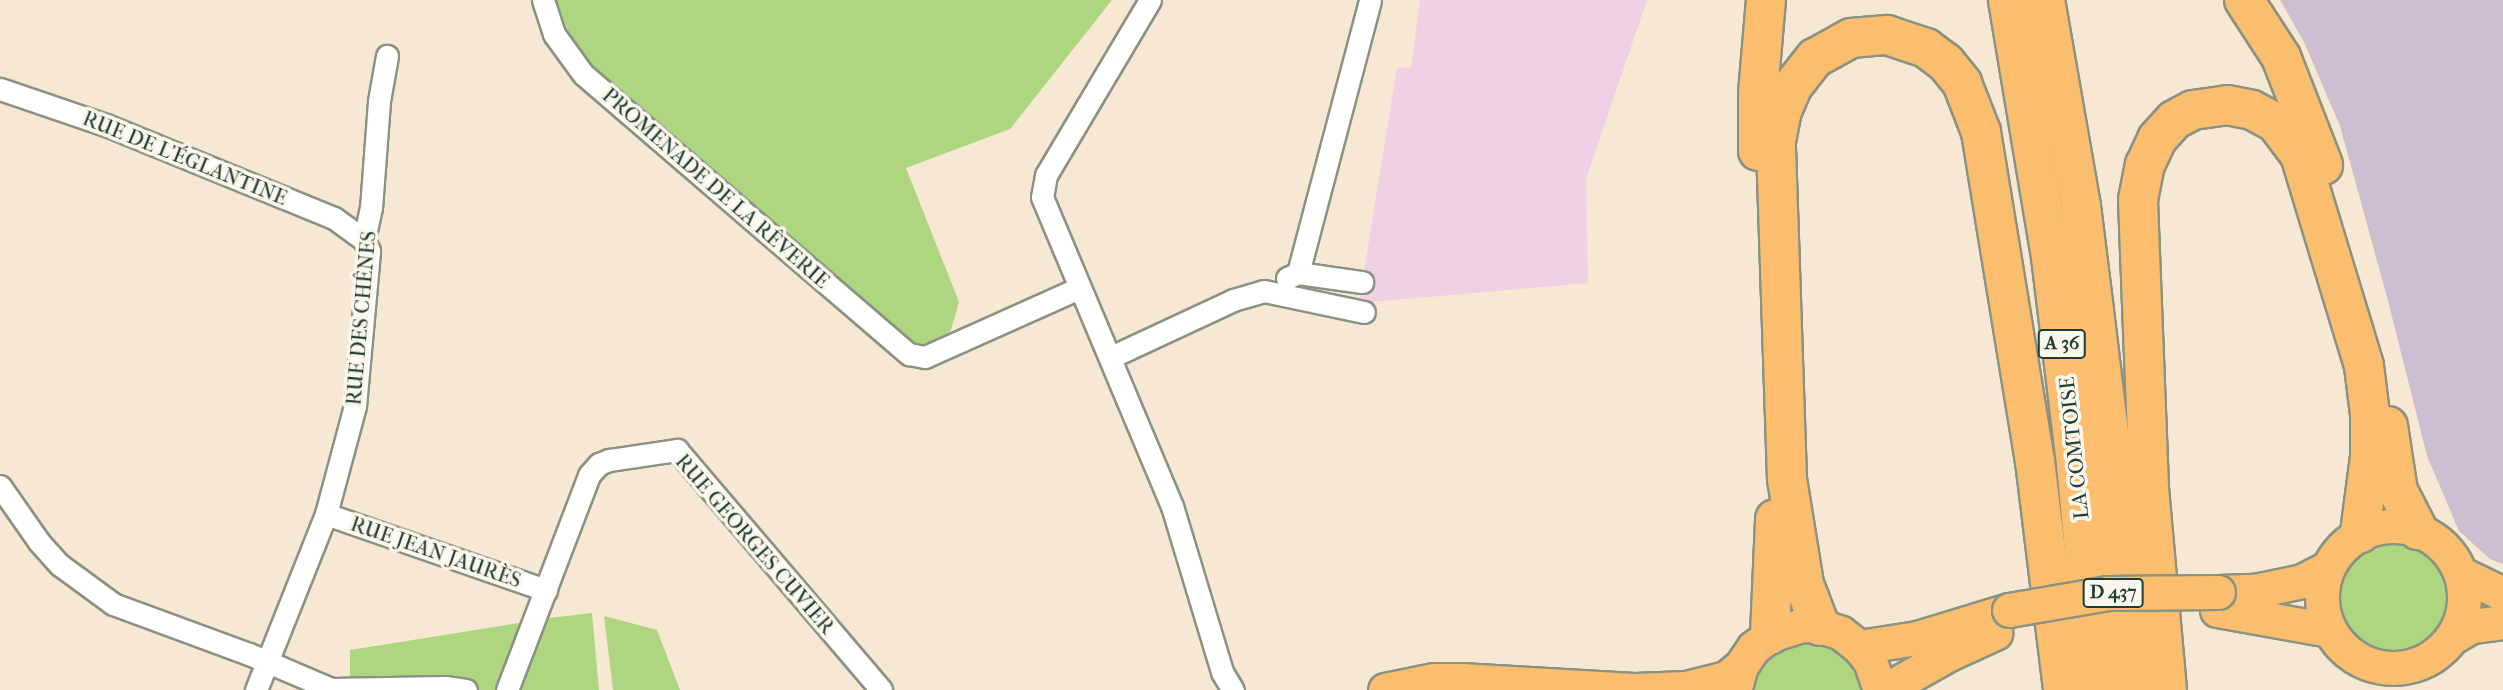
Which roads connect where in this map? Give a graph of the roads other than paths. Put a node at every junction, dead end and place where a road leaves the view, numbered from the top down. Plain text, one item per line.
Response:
1 (543, 0) edge
2 (1150, 0) edge
3 (1370, 0) edge
4 (1766, 0) edge
5 (2008, 0) edge
6 (2045, 0) edge
7 (2244, 0) edge
8 (387, 56) dead end
9 (0, 89) edge
10 (364, 240) junction
11 (1298, 273) junction
12 (1362, 282) dead end
13 (1079, 288) junction
14 (1265, 291) junction
15 (1364, 312) dead end
16 (1111, 357) junction
17 (0, 486) edge
18 (326, 514) junction
19 (2418, 530) junction
20 (2360, 533) junction
21 (2328, 568) junction
22 (2460, 573) junction
23 (546, 590) junction
24 (2503, 594) edge
25 (2217, 601) junction
26 (2012, 619) junction
27 (2503, 622) edge
28 (1820, 626) junction
29 (2329, 630) junction
30 (1770, 635) junction
31 (2451, 638) junction
32 (1859, 647) junction
33 (267, 662) junction
34 (1738, 678) edge
35 (1225, 684) edge
36 (256, 690) edge
37 (466, 690) edge
38 (507, 690) edge
39 (881, 690) edge
40 (1385, 690) edge
41 (1880, 690) edge
42 (1885, 690) edge
43 (2063, 690) edge
44 (2097, 690) edge
45 (2132, 690) edge
46 (2167, 690) edge

1 - 13 street, PROMENADE DE LA RÊVERIE
2 - 13 street
3 - 11 street
4 - 30 highway
5 - 44 highway, LA COMTOISE / A 36
6 - 45 highway, LA COMTOISE / A 36
7 - 19 highway
8 - 10 street, RUE DES CHÊNES
9 - 10 street, RUE DE L'ÉGLANTINE
10 - 18 street, RUE DES CHÊNES
11 - 12 street
11 - 14 street
13 - 16 street
14 - 15 street
14 - 16 street
16 - 35 street
17 - 33 street
18 - 23 street, RUE JEAN JAURÈS
18 - 33 street, RUE DES CHÊNES
19 - 20 main road
19 - 22 main road
20 - 21 main road
20 - 46 highway
21 - 25 main road, D 437
21 - 29 main road
22 - 24 main road
22 - 31 main road
23 - 38 street, RUE GEORGES CUVIER
23 - 39 street, RUE GEORGES CUVIER
25 - 26 main road, D 437, bridge
25 - 29 main road, D 437
26 - 32 main road, D 437
26 - 42 main road, D 437
27 - 31 main road
28 - 30 main road
28 - 32 main road
28 - 43 highway
29 - 31 main road
30 - 34 main road
32 - 41 main road
33 - 36 street, RUE DES CHÊNES
33 - 37 street
34 - 40 main road

